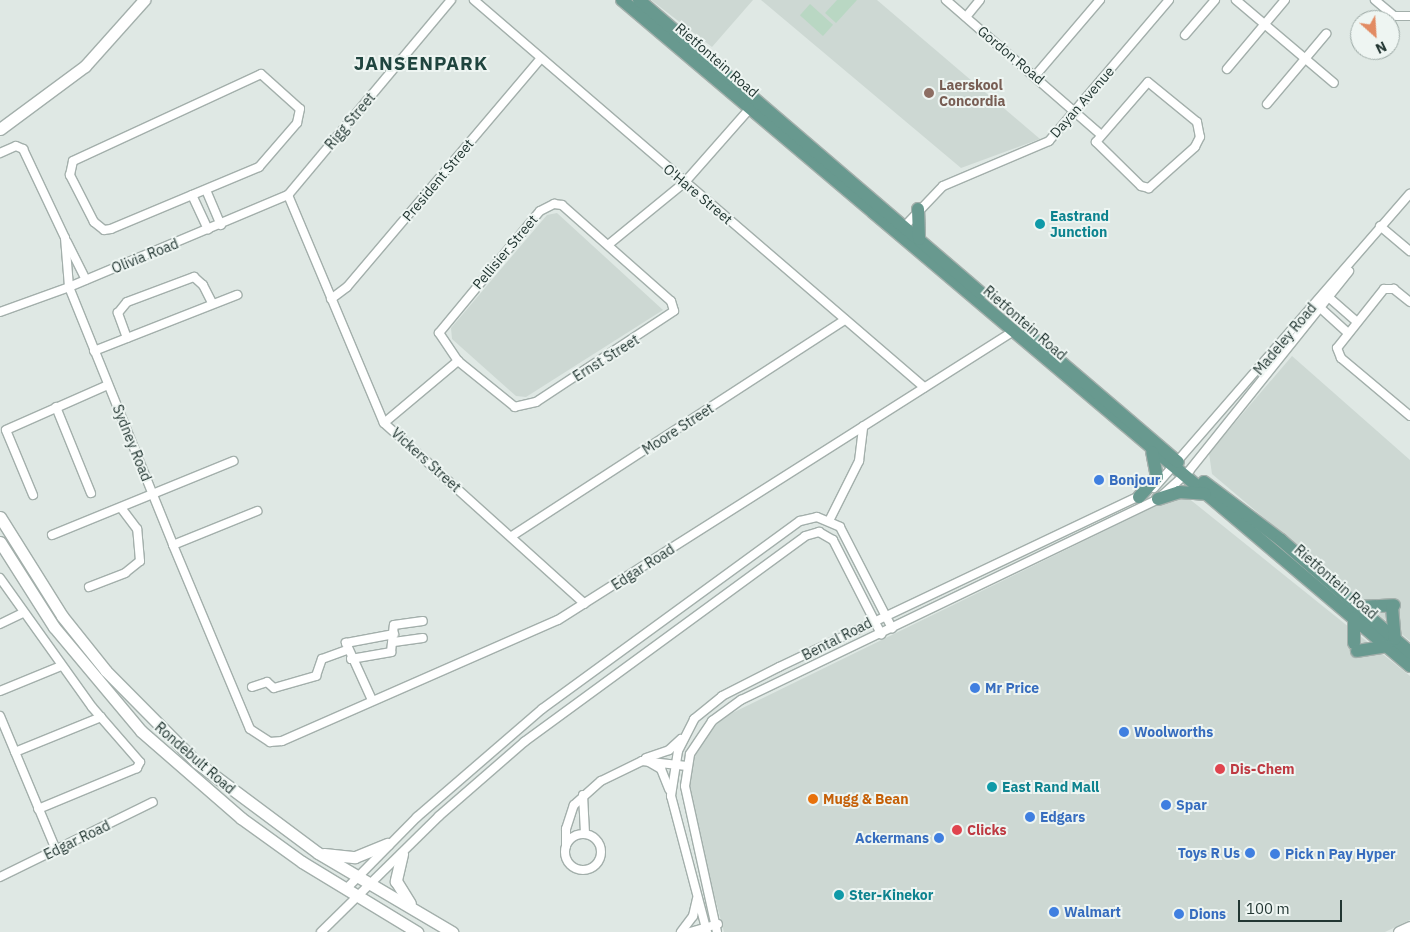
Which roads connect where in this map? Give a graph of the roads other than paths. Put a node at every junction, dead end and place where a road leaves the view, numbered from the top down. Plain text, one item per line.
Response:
1 (144, 0) edge
2 (451, 0) edge
3 (474, 0) edge
4 (622, 0) edge
5 (639, 0) edge
6 (946, 0) edge
7 (980, 0) edge
8 (1100, 0) edge
9 (1169, 0) edge
10 (1214, 0) edge
11 (1236, 0) edge
12 (1285, 0) edge
13 (1375, 0) edge
14 (1410, 16) edge
15 (966, 17) junction
16 (1264, 24) junction
17 (1326, 34) dead end
18 (1185, 35) dead end
19 (541, 58) junction
20 (1306, 58) junction
21 (1227, 69) dead end
22 (1035, 76) junction
23 (1334, 83) dead end
24 (753, 104) junction
25 (1267, 104) dead end
26 (1075, 110) junction
27 (3, 125) edge
28 (1099, 133) junction
29 (0, 152) edge
30 (685, 182) junction
31 (206, 190) junction
32 (1410, 194) edge
33 (192, 195) junction
34 (288, 195) junction
35 (918, 210) junction
36 (221, 225) junction
37 (1382, 228) junction
38 (208, 230) junction
39 (901, 231) junction
40 (65, 238) junction
41 (919, 239) junction
42 (608, 245) junction
43 (1410, 251) edge
44 (86, 280) junction
45 (69, 287) junction
46 (1326, 294) junction
47 (237, 295) dead end
48 (332, 299) junction
49 (1410, 302) edge
50 (212, 303) junction
51 (1317, 305) junction
52 (0, 312) edge
53 (844, 320) junction
54 (1356, 321) junction
55 (1012, 332) junction
56 (1347, 332) junction
57 (127, 338) junction
58 (94, 351) junction
59 (458, 361) junction
60 (108, 386) junction
61 (924, 387) junction
62 (56, 407) junction
63 (1410, 416) edge
64 (384, 423) junction
65 (864, 426) junction
66 (1151, 450) junction
67 (234, 461) dead end
68 (1181, 470) junction
69 (91, 493) dead end
70 (33, 495) dead end
71 (1208, 495) junction
72 (153, 496) junction
73 (1139, 497) junction
74 (1158, 499) junction
75 (121, 508) junction
76 (257, 511) dead end
77 (0, 517) edge
78 (830, 519) junction
79 (52, 535) dead end
80 (512, 536) junction
81 (0, 542) edge
82 (172, 544) junction
83 (0, 578) edge
84 (89, 587) dead end
85 (585, 604) junction
86 (1357, 612) junction
87 (23, 614) junction
88 (886, 614) junction
89 (874, 620) junction
90 (423, 621) dead end
91 (0, 624) edge
92 (892, 628) junction
93 (881, 634) junction
94 (394, 638) junction
95 (423, 638) dead end
96 (1391, 642) junction
97 (347, 650) junction
98 (1410, 652) edge
99 (351, 659) junction
100 (61, 666) junction
101 (1410, 666) edge
102 (252, 687) dead end
103 (0, 691) edge
104 (372, 700) junction
105 (0, 716) edge
106 (101, 717) junction
107 (250, 730) joint
108 (683, 738) junction
109 (15, 752) junction
110 (643, 760) junction
111 (675, 764) junction
112 (687, 766) junction
113 (583, 795) junction
114 (671, 796) junction
115 (153, 802) dead end
116 (38, 809) junction
117 (585, 834) junction
118 (388, 844) junction
119 (566, 846) junction
120 (56, 850) junction
121 (318, 853) junction
122 (402, 854) junction
123 (357, 876) junction
124 (0, 877) edge
125 (370, 885) junction
126 (346, 889) junction
127 (697, 894) junction
128 (358, 896) junction
129 (416, 910) junction
130 (1410, 927) edge
131 (706, 929) edge
132 (718, 929) edge
133 (321, 932) edge
134 (417, 932) edge
135 (452, 932) edge
136 (681, 932) edge
137 (690, 932) edge
138 (1399, 932) edge

1 - 27 main road
2 - 34 street, Rigg Street
3 - 19 street, O'Hare Street
4 - 24 main road, Rietfontein Road
5 - 24 main road, Rietfontein Road
6 - 15 street, Gordon Road
7 - 15 street
8 - 22 street
9 - 26 street, Dayan Avenue
10 - 18 street
11 - 16 street
12 - 16 street
13 - 14 street
15 - 22 street, Gordon Road
16 - 20 street
16 - 21 street
17 - 20 street
19 - 30 street, O'Hare Street
19 - 48 street, President Street
20 - 23 street
20 - 25 street
22 - 26 street, Gordon Road
24 - 30 street
24 - 39 main road, Rietfontein Road
26 - 28 street, Gordon Road
26 - 35 street, Dayan Avenue
28 - 28 street
29 - 40 street, Sydney Road
30 - 42 street
30 - 53 street, O'Hare Street
31 - 33 street
31 - 33 street
31 - 36 street
32 - 37 street, Madeley Road
33 - 38 street
34 - 36 street, Olivia Road
34 - 48 street, Vickers Street
35 - 39 street, Dayan Avenue
35 - 41 main road
36 - 38 street, Olivia Road
37 - 43 street
37 - 46 street, Madeley Road
38 - 44 street, Olivia Road
39 - 41 main road, Rietfontein Road
39 - 55 main road, Rietfontein Road
40 - 44 street
40 - 45 street, Sydney Road
41 - 68 main road, Rietfontein Road
42 - 59 street, Pellisier Street
42 - 59 street, Ernst Street
44 - 45 street, Olivia Road
45 - 52 street, Olivia Road
45 - 58 street, Sydney Road
46 - 51 street, Madeley Road
46 - 54 street
47 - 50 street
48 - 64 street, Vickers Street
49 - 54 street
50 - 57 street
50 - 57 street
51 - 56 street
51 - 68 street, Madeley Road
51 - 68 street, Madeley Road
53 - 61 street, O'Hare Street
53 - 80 street, Moore Street
54 - 56 street
55 - 61 street, Edgar Road
55 - 66 main road, Rietfontein Road
56 - 63 street
57 - 58 street
58 - 60 street, Sydney Road
59 - 64 street
60 - 62 street
60 - 72 street, Sydney Road
61 - 65 street, Edgar Road
62 - 69 street
62 - 70 street
64 - 80 street, Vickers Street
65 - 78 street
65 - 85 street, Edgar Road
66 - 68 main road, Rietfontein Road
66 - 73 main road
67 - 72 street
68 - 71 main road, Rietfontein Road
68 - 73 street, Bental Road
68 - 74 street, Bental Road
68 - 86 main road, Rietfontein Road
71 - 74 main road
71 - 86 main road, Rietfontein Road
72 - 75 street
72 - 82 street, Sydney Road
73 - 88 street, Bental Road
74 - 92 street, Bental Road
75 - 79 street
75 - 84 street
76 - 82 street
77 - 121 main road, Rondebult Road
78 - 88 street
78 - 118 street
80 - 85 street, Vickers Street
81 - 126 main road, Rondebult Road
82 - 107 street, Sydney Road
83 - 87 street
85 - 104 street, Edgar Road
86 - 96 main road, Rietfontein Road
86 - 96 main road
86 - 96 main road
87 - 91 street
87 - 100 street
88 - 89 street, Bental Road
88 - 92 street
89 - 93 street
89 - 108 street, Bental Road
89 - 122 street
90 - 94 street
92 - 93 street, Bental Road
93 - 112 street, Bental Road
94 - 95 street
94 - 97 street
94 - 99 street
96 - 98 main road, Rietfontein Road
96 - 101 main road, Rietfontein Road
97 - 99 street
97 - 102 street
99 - 104 street
100 - 103 street
100 - 106 street
104 - 107 street, Edgar Road
105 - 109 street
106 - 109 street
106 - 116 street
108 - 110 street
108 - 111 street, Bental Road
109 - 116 street
110 - 111 street
110 - 113 street
110 - 114 street
111 - 112 street
111 - 114 street, Bental Road
112 - 132 street, Bental Road
113 - 117 street
113 - 119 street
114 - 127 street, Bental Road
115 - 120 street, Edgar Road
116 - 120 street
117 - 119 street
117 - 119 street
118 - 121 main road
118 - 123 street
120 - 124 street, Edgar Road
121 - 123 main road, Rondebult Road
122 - 125 street
122 - 129 main road
123 - 125 main road, Rondebult Road
123 - 126 street
125 - 128 street
125 - 129 main road, Rondebult Road
126 - 128 main road, Rondebult Road
127 - 131 street, Bental Road
127 - 136 street
128 - 133 street
128 - 134 main road, Rondebult Road
129 - 135 main road, Rondebult Road
130 - 138 main road
131 - 132 street
131 - 137 street

